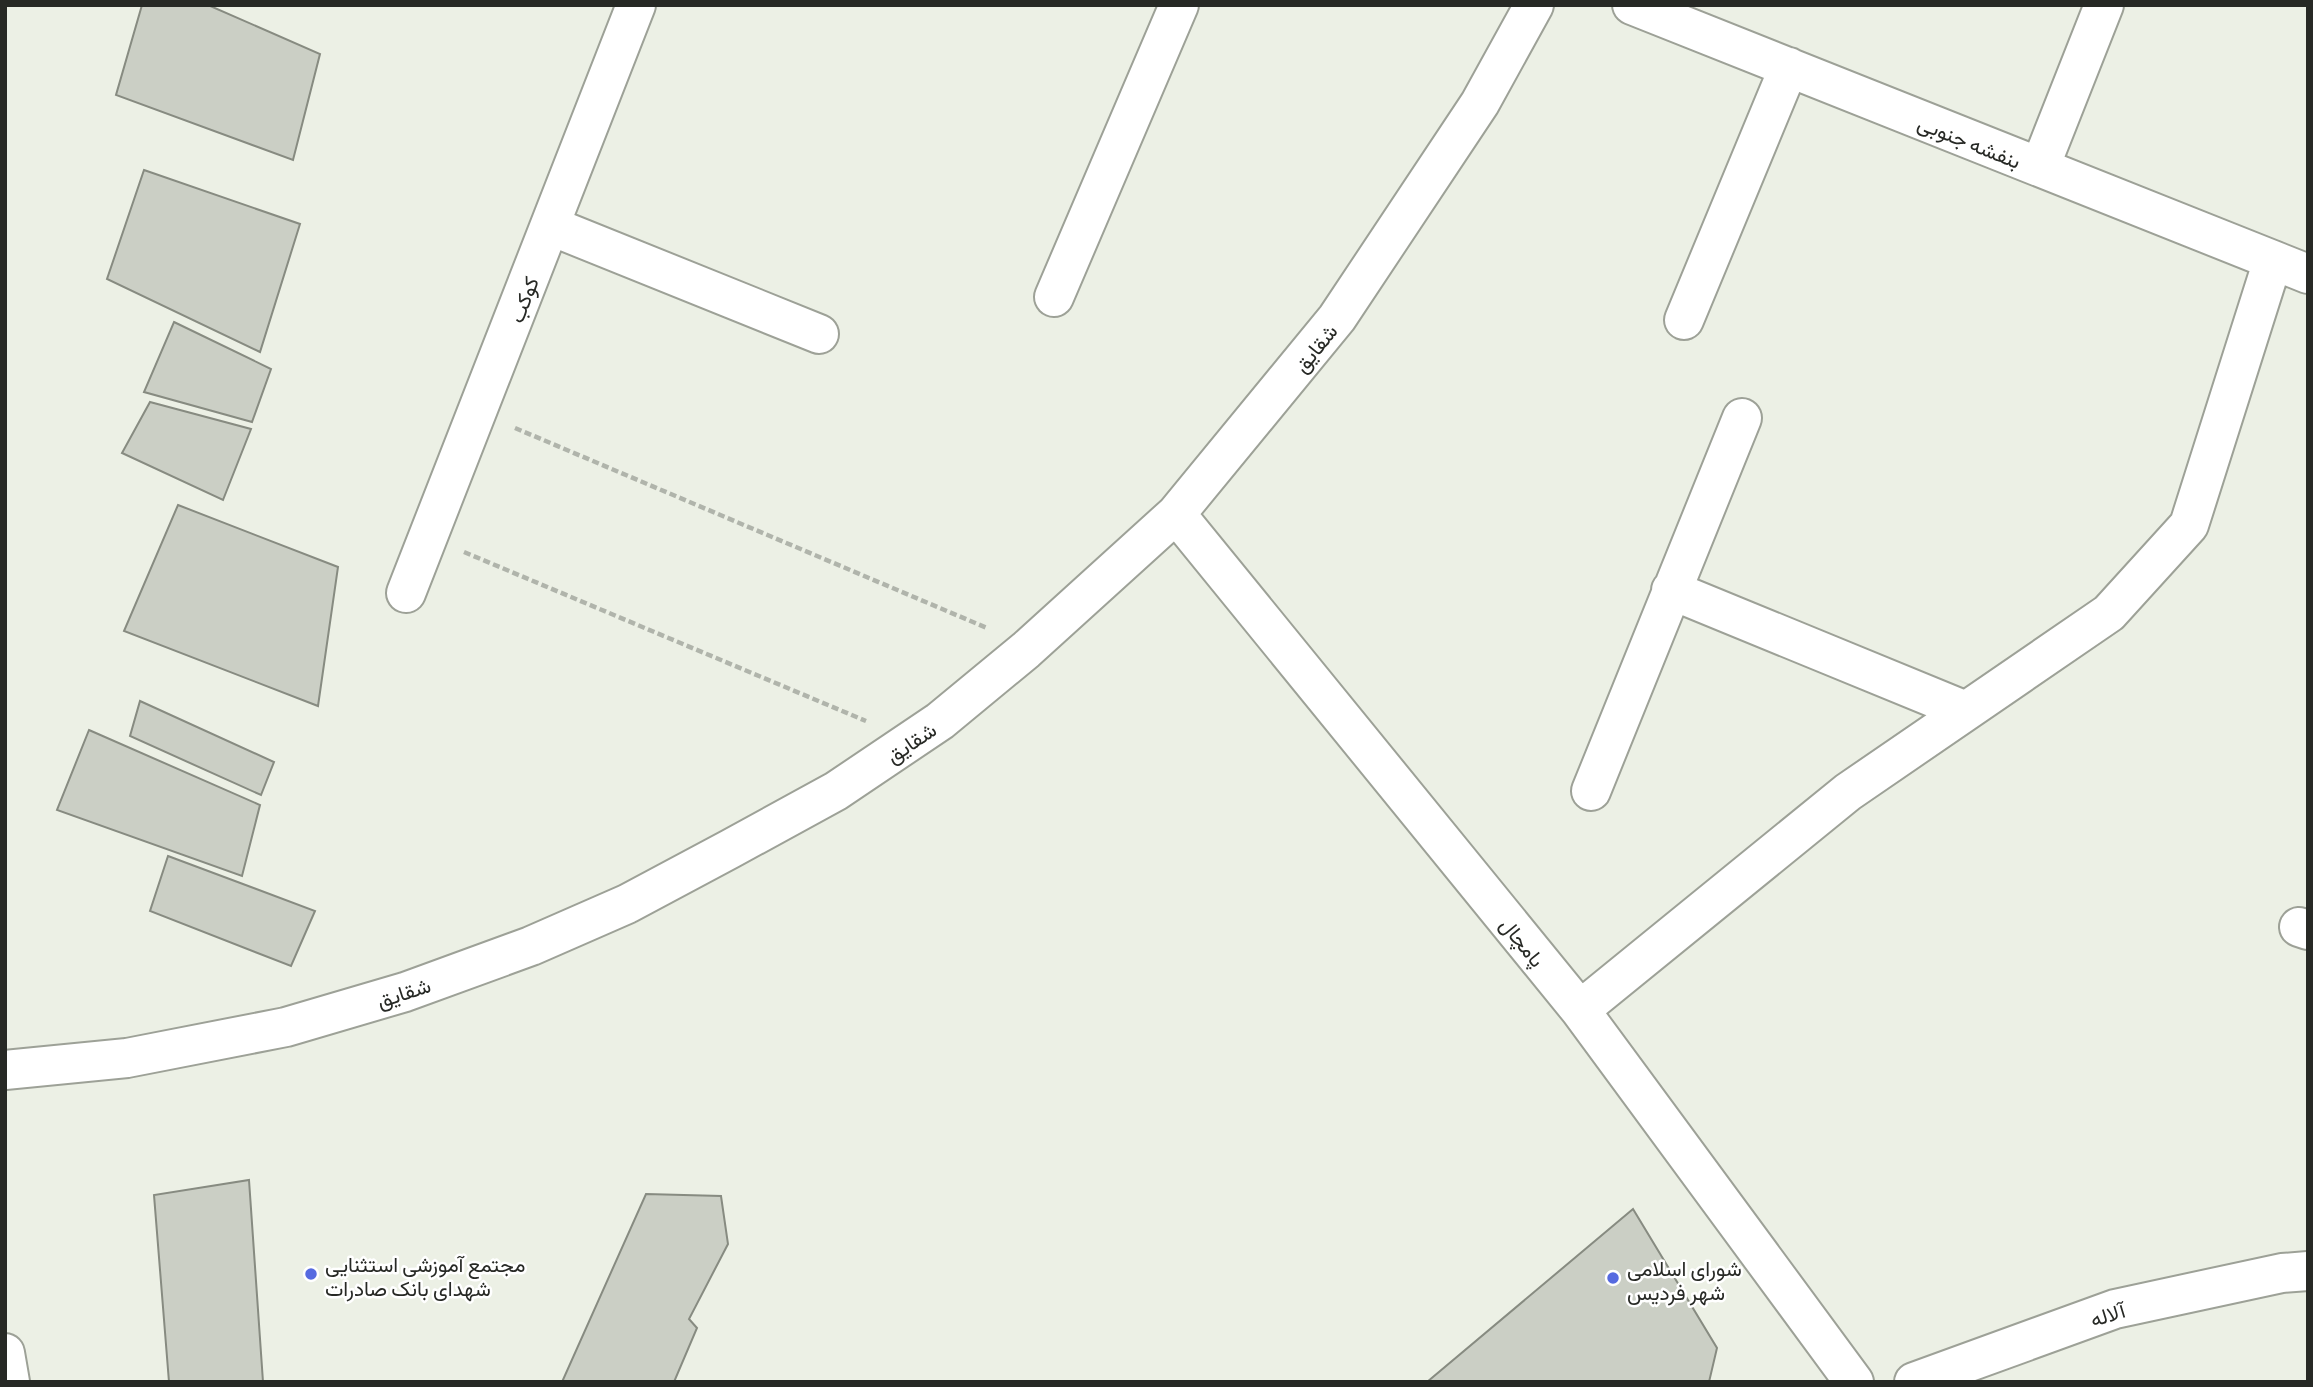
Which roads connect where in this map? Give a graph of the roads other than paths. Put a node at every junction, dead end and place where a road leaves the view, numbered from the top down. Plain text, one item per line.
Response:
1 (636, 5) edge
2 (1179, 5) edge
3 (1534, 5) edge
4 (1632, 5) edge
5 (2104, 5) edge
6 (1789, 67) junction
7 (2040, 167) junction
8 (551, 226) junction
9 (2273, 260) junction
10 (2308, 274) edge
11 (1054, 297) dead end
12 (1684, 320) dead end
13 (819, 334) dead end
14 (1742, 418) dead end
15 (1176, 514) junction
16 (1671, 590) junction
17 (406, 593) dead end
18 (1966, 711) junction
19 (1591, 791) dead end
20 (1580, 1010) junction
21 (5, 1070) edge
22 (2308, 1271) edge
23 (5, 1353) edge
24 (9, 1382) edge
25 (1854, 1382) edge
26 (1914, 1382) edge

1 - 8 street, کوکب
2 - 11 street
3 - 15 street, شقایق
4 - 6 street, بنفشه جنوبی
5 - 7 street
6 - 7 street, بنفشه جنوبی
6 - 12 street
7 - 9 street, بنفشه جنوبی
8 - 13 street
8 - 17 street, کوکب
9 - 10 street, بنفشه جنوبی
9 - 18 street
14 - 16 street
15 - 20 street, پامچال
15 - 21 street, شقایق
16 - 18 street
16 - 19 street
18 - 20 street
20 - 25 street, پامچال
22 - 26 street, آلاله
23 - 24 street

